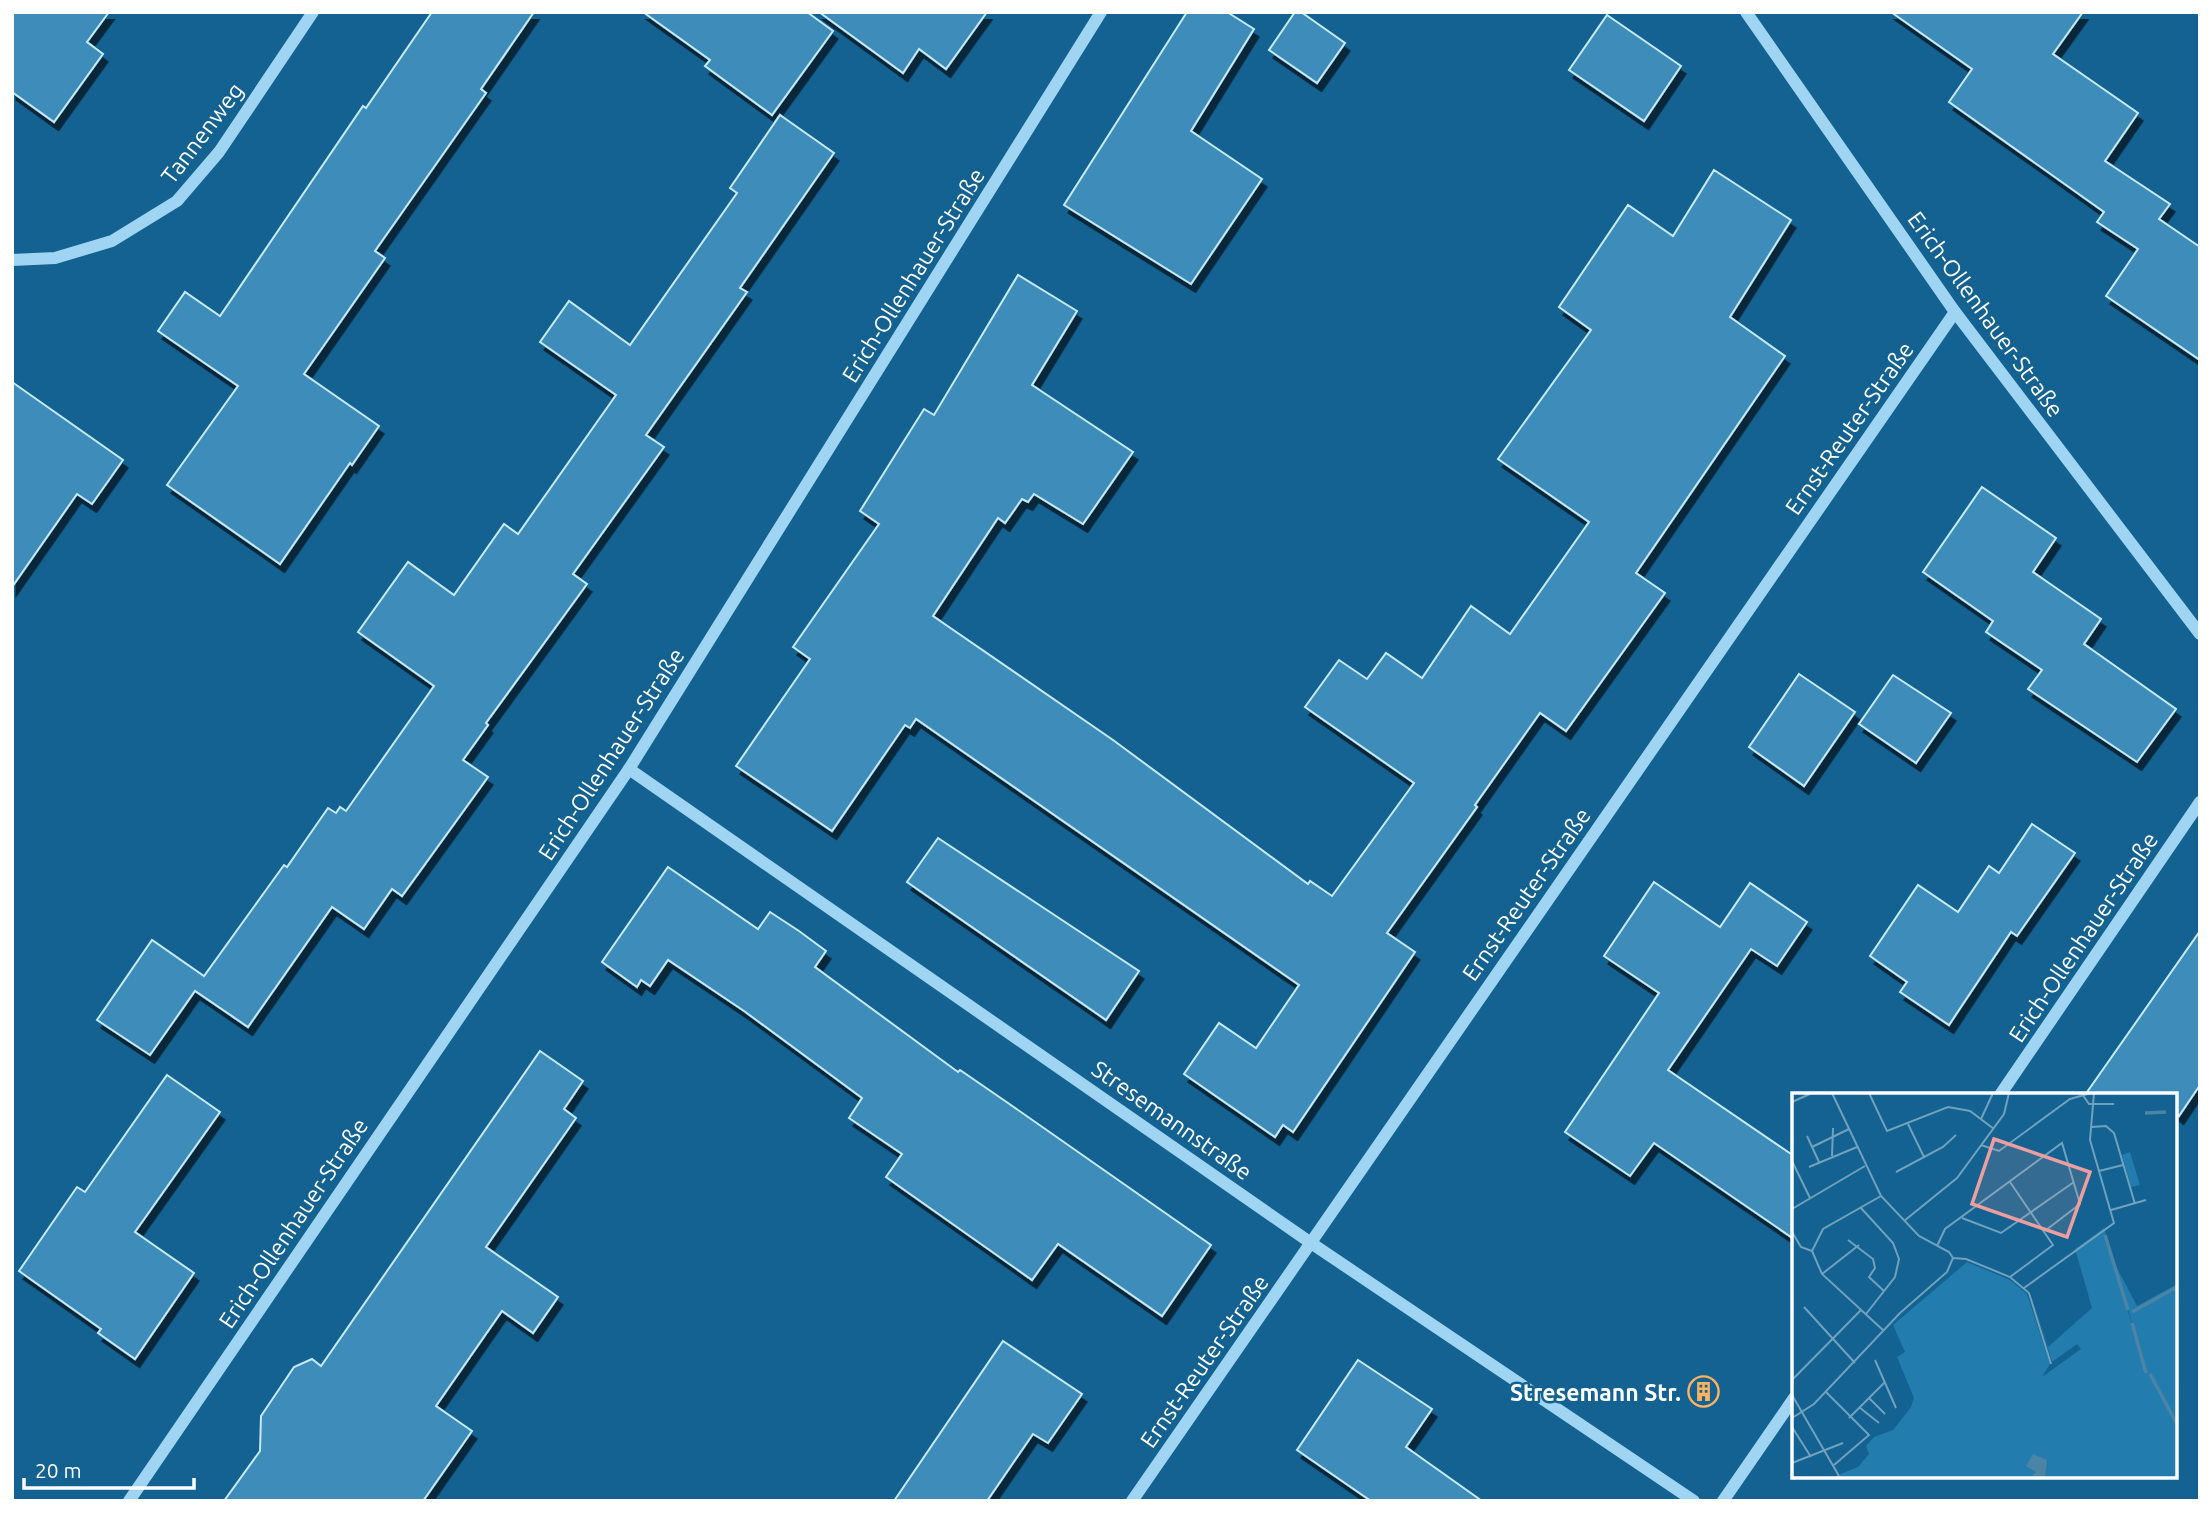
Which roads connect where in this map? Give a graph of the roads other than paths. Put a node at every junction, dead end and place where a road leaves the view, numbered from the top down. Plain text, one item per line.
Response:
1 (313, 12) edge
2 (1101, 12) edge
3 (1746, 12) edge
4 (12, 260) edge
5 (1955, 312) junction
6 (2200, 634) edge
7 (629, 769) junction
8 (2200, 802) edge
9 (2001, 1093) edge
10 (1311, 1243) junction
11 (1792, 1401) edge
12 (129, 1501) edge
13 (1132, 1501) edge
14 (1694, 1501) edge
15 (1723, 1501) edge

1 - 4 street, Tannenweg
2 - 7 street, Erich-Ollenhauer-Straße
3 - 5 street, Erich-Ollenhauer-Straße
5 - 6 street, Erich-Ollenhauer-Straße
5 - 10 street, Ernst-Reuter-Straße
7 - 10 street, Stresemannstraße
7 - 12 street, Erich-Ollenhauer-Straße
8 - 9 street, Erich-Ollenhauer-Straße
10 - 13 street, Ernst-Reuter-Straße
10 - 14 street, Stresemannstraße
11 - 15 street

